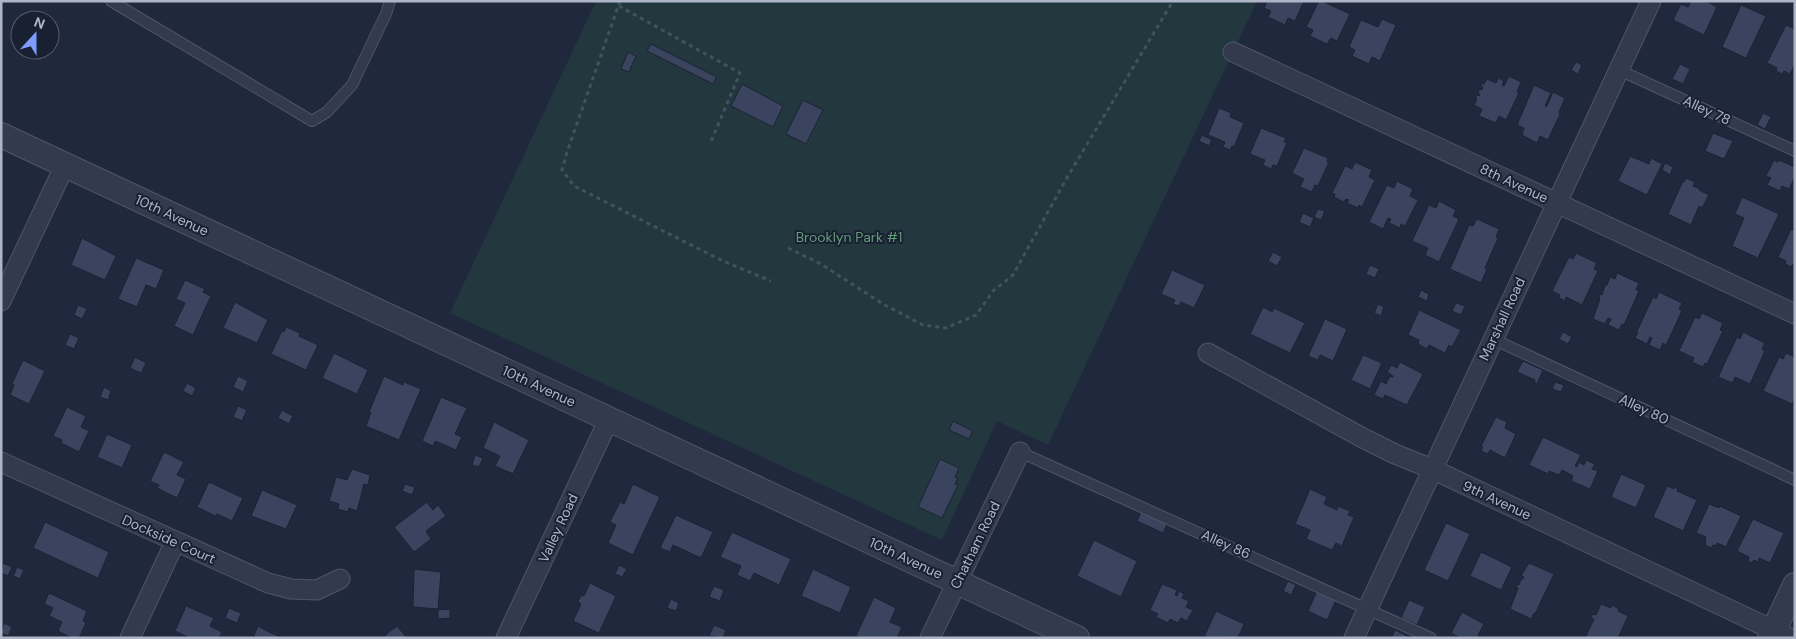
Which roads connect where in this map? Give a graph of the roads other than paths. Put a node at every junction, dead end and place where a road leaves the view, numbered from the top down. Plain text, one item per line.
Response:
1 (111, 1) edge
2 (390, 1) edge
3 (1651, 1) edge
4 (1233, 52) dead end
5 (1619, 70) junction
6 (1, 135) edge
7 (1795, 151) edge
8 (64, 165) junction
9 (1556, 203) junction
10 (1, 301) edge
11 (1795, 314) edge
12 (1493, 339) junction
13 (1208, 353) dead end
14 (609, 419) junction
15 (1020, 452) joint
16 (1, 462) edge
17 (1432, 470) junction
18 (1795, 480) edge
19 (175, 542) junction
20 (340, 579) dead end
21 (957, 582) junction
22 (1795, 585) edge
23 (1368, 608) junction
24 (1778, 635) edge
25 (130, 638) edge
26 (506, 638) edge
27 (930, 638) edge
28 (1077, 638) edge
29 (1354, 638) edge
30 (1431, 638) edge

1 - 2 lane
3 - 5 street, Marshall Road
4 - 9 street, 8th Avenue
5 - 7 lane, Alley 78
5 - 9 street, Marshall Road
6 - 8 street, 10th Avenue
8 - 10 street
8 - 14 street, 10th Avenue
9 - 11 street, 8th Avenue
9 - 12 street, Marshall Road
12 - 17 street, Marshall Road
12 - 18 lane, Alley 80
13 - 17 street, 9th Avenue
14 - 21 street, 10th Avenue
14 - 26 street, Valley Road
15 - 21 street, Chatham Road
15 - 23 lane, Alley 86
16 - 19 street, Dockside Court
17 - 23 street, Marshall Road
17 - 24 street, 9th Avenue
19 - 20 street, Dockside Court
19 - 25 street
21 - 27 street, Chatham Road
21 - 28 street, 10th Avenue
22 - 24 street
23 - 29 street, Marshall Road
23 - 30 lane, Alley 86

